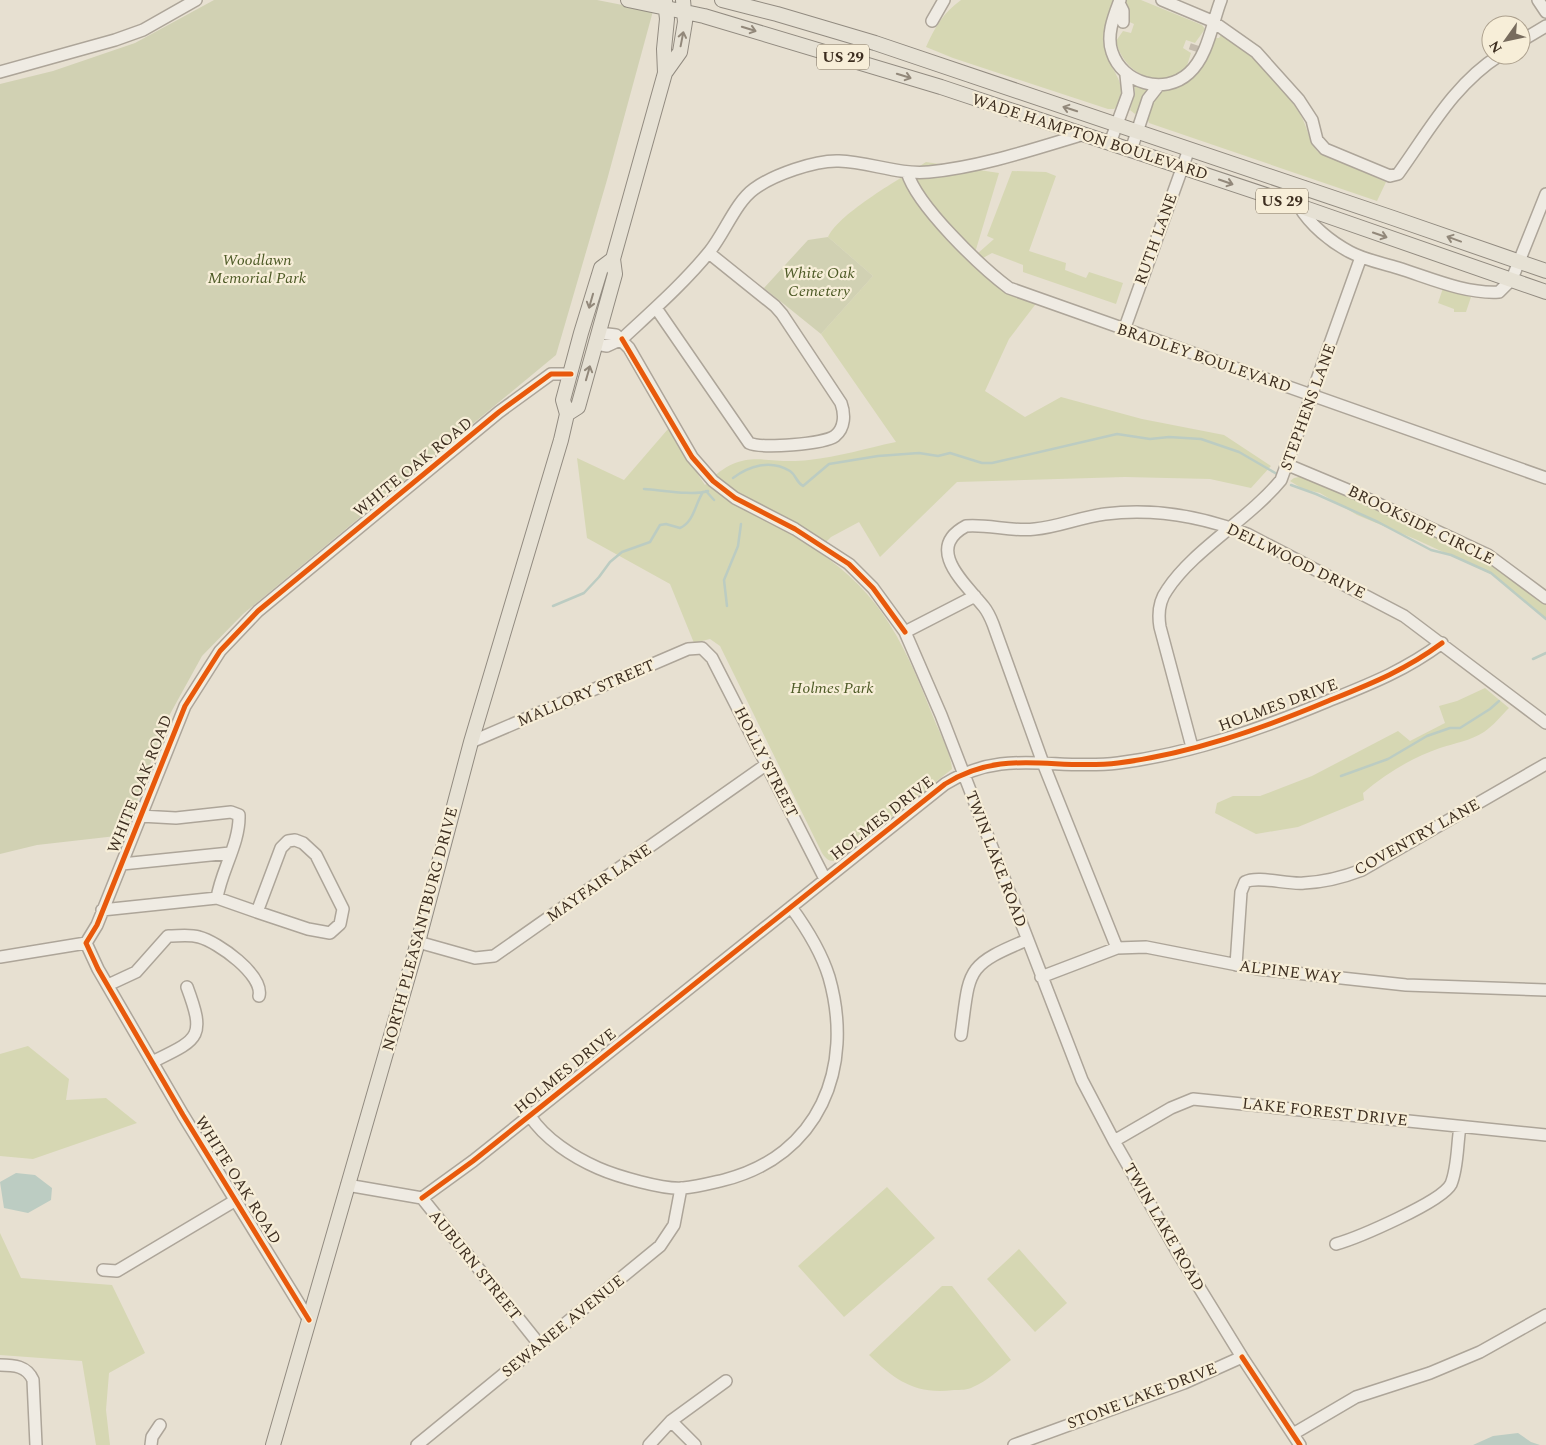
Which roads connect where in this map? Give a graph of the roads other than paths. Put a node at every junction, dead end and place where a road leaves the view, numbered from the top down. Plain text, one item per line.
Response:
1 (196, 0) edge
2 (628, 0) edge
3 (944, 0) edge
4 (1162, 0) edge
5 (1221, 0) edge
6 (1538, 0) edge
7 (727, 1) edge
8 (1119, 1) edge
9 (665, 4) edge
10 (684, 6) edge
11 (1546, 12) edge
12 (932, 21) dead end
13 (1212, 22) junction
14 (727, 23) junction
15 (812, 24) junction
16 (1546, 26) edge
17 (1531, 35) edge
18 (1110, 43) junction
19 (805, 46) junction
20 (1199, 46) junction
21 (1485, 65) edge
22 (1193, 69) junction
23 (0, 72) edge
24 (665, 73) junction
25 (1126, 75) junction
26 (1159, 85) junction
27 (1038, 98) junction
28 (1033, 117) junction
29 (1116, 124) junction
30 (1137, 132) junction
31 (1084, 134) junction
32 (1110, 143) junction
33 (1189, 149) junction
34 (1131, 150) junction
35 (1182, 167) junction
36 (907, 172) junction
37 (1304, 187) junction
38 (1546, 194) edge
39 (1299, 206) junction
40 (709, 252) junction
41 (1362, 257) junction
42 (613, 259) junction
43 (1520, 262) junction
44 (1546, 271) edge
45 (1512, 279) junction
46 (1546, 292) edge
47 (656, 308) junction
48 (1124, 330) junction
49 (598, 339) junction
50 (622, 340) junction
51 (571, 374) junction
52 (1313, 396) junction
53 (567, 414) junction
54 (1288, 465) junction
55 (1546, 478) edge
56 (1231, 528) junction
57 (975, 596) junction
58 (1546, 598) edge
59 (905, 632) junction
60 (1442, 643) junction
61 (702, 648) joint
62 (1546, 723) edge
63 (471, 742) junction
64 (1192, 747) junction
65 (767, 764) junction
66 (1043, 764) junction
67 (1546, 764) edge
68 (964, 773) junction
69 (140, 816) junction
70 (230, 853) junction
71 (122, 864) junction
72 (825, 879) junction
73 (217, 898) junction
74 (791, 907) junction
75 (102, 910) junction
76 (258, 912) junction
77 (1027, 940) junction
78 (418, 942) junction
79 (86, 943) junction
80 (1117, 948) junction
81 (0, 957) edge
82 (1236, 965) junction
83 (1042, 977) junction
84 (108, 985) junction
85 (187, 987) dead end
86 (1546, 990) edge
87 (259, 996) dead end
88 (961, 1035) dead end
89 (152, 1062) junction
90 (530, 1116) junction
91 (1460, 1126) junction
92 (1546, 1135) edge
93 (1114, 1141) junction
94 (347, 1185) junction
95 (681, 1188) junction
96 (422, 1198) junction
97 (236, 1200) junction
98 (1336, 1244) dead end
99 (102, 1270) dead end
100 (1546, 1315) edge
101 (309, 1320) junction
102 (539, 1344) junction
103 (1242, 1357) junction
104 (0, 1365) edge
105 (726, 1381) dead end
106 (671, 1421) junction
107 (160, 1425) dead end
108 (1293, 1434) junction
109 (36, 1445) edge
110 (152, 1445) edge
111 (273, 1445) edge
112 (416, 1445) edge
113 (649, 1445) edge
114 (695, 1445) edge
115 (1014, 1445) edge
116 (1300, 1445) edge

1 - 23 street
2 - 9 main road, WADE HAMPTON BOULEVARD / US 29
3 - 12 street
4 - 13 street
5 - 13 street
6 - 11 street
7 - 14 main road
7 - 15 main road, WADE HAMPTON BOULEVARD / US 29
8 - 18 street
8 - 18 street
9 - 10 main road, WADE HAMPTON BOULEVARD / US 29
9 - 24 main road, NORTH PLEASANTBURG DRIVE
10 - 14 main road, WADE HAMPTON BOULEVARD / US 29
24 -> 10 main road, NORTH PLEASANTBURG DRIVE
13 - 20 street
13 - 21 street
14 -> 19 main road, WADE HAMPTON BOULEVARD / US 29
15 - 19 main road
15 - 27 main road, WADE HAMPTON BOULEVARD / US 29
16 - 17 street
18 - 25 street
19 -> 28 main road, WADE HAMPTON BOULEVARD / US 29
20 - 22 street
20 - 22 street
22 - 26 street
24 - 42 main road, NORTH PLEASANTBURG DRIVE
25 - 26 street
25 - 29 street
26 - 30 street
27 - 28 main road
29 -> 27 main road, WADE HAMPTON BOULEVARD / US 29
28 - 31 main road, WADE HAMPTON BOULEVARD / US 29
29 - 30 main road, WADE HAMPTON BOULEVARD / US 29
29 - 32 street
30 - 33 main road, WADE HAMPTON BOULEVARD / US 29
30 - 34 street
31 - 32 main road, WADE HAMPTON BOULEVARD / US 29
31 - 36 street
32 - 34 main road, WADE HAMPTON BOULEVARD / US 29
33 - 35 street, RUTH LANE
33 - 37 main road, WADE HAMPTON BOULEVARD / US 29
34 - 35 main road, WADE HAMPTON BOULEVARD / US 29
35 -> 39 main road, WADE HAMPTON BOULEVARD / US 29
35 - 48 street, RUTH LANE
36 - 40 street
36 - 48 street, BRADLEY BOULEVARD
37 - 39 street
43 -> 37 main road, WADE HAMPTON BOULEVARD / US 29
38 - 43 street
39 - 41 street
39 -> 45 main road, WADE HAMPTON BOULEVARD / US 29
40 - 47 street
40 - 47 street
41 - 45 street
41 - 52 street, STEPHENS LANE
42 - 49 main road, NORTH PLEASANTBURG DRIVE
42 -> 51 main road, NORTH PLEASANTBURG DRIVE
43 - 44 main road, WADE HAMPTON BOULEVARD / US 29
43 - 45 street
45 - 46 main road, WADE HAMPTON BOULEVARD / US 29
47 - 50 street
48 - 52 street, BRADLEY BOULEVARD
49 - 50 street
53 -> 49 main road, NORTH PLEASANTBURG DRIVE
50 - 59 street, TWIN LAKE ROAD
51 - 53 main road, NORTH PLEASANTBURG DRIVE
51 - 69 street, WHITE OAK ROAD
52 - 54 street, STEPHENS LANE
52 - 55 street, BRADLEY BOULEVARD
53 - 63 main road, NORTH PLEASANTBURG DRIVE
54 - 56 street, STEPHENS LANE
54 - 58 street, BROOKSIDE CIRCLE
56 - 57 street, DELLWOOD DRIVE
56 - 60 street, DELLWOOD DRIVE
56 - 64 street, STEPHENS LANE
57 - 59 street
57 - 66 street, DELLWOOD DRIVE
59 - 68 street, TWIN LAKE ROAD
60 - 62 street, DELLWOOD DRIVE
60 - 64 street, HOLMES DRIVE
61 - 63 street, MALLORY STREET
61 - 65 street, HOLLY STREET
63 - 78 main road, NORTH PLEASANTBURG DRIVE
64 - 66 street, HOLMES DRIVE
65 - 72 street, HOLLY STREET
65 - 78 street, MAYFAIR LANE
66 - 68 street, HOLMES DRIVE
66 - 80 street, DELLWOOD DRIVE
67 - 82 street, COVENTRY LANE
68 - 72 street, HOLMES DRIVE
68 - 77 street, TWIN LAKE ROAD
69 - 70 street
69 - 71 street, WHITE OAK ROAD
70 - 71 street
70 - 73 street
71 - 75 street, WHITE OAK ROAD
72 - 74 street, HOLMES DRIVE
73 - 75 street
73 - 76 street
74 - 90 street, HOLMES DRIVE
74 - 95 street
75 - 79 street, WHITE OAK ROAD
76 - 76 street
77 - 83 street, TWIN LAKE ROAD
77 - 88 street
78 - 94 main road, NORTH PLEASANTBURG DRIVE
79 - 81 street
79 - 84 street, WHITE OAK ROAD
80 - 82 street, ALPINE WAY
80 - 83 street, ALPINE WAY
82 - 86 street, ALPINE WAY
83 - 93 street, TWIN LAKE ROAD
84 - 87 street
84 - 89 street, WHITE OAK ROAD
85 - 89 street
89 - 97 street, WHITE OAK ROAD
90 - 95 street
90 - 96 street, HOLMES DRIVE
91 - 92 street, LAKE FOREST DRIVE
91 - 93 street, LAKE FOREST DRIVE
91 - 98 street
93 - 103 street, TWIN LAKE ROAD
94 - 96 street, AUBURN STREET
94 - 101 main road, NORTH PLEASANTBURG DRIVE
95 - 102 street, SEWANEE AVENUE
96 - 102 street, AUBURN STREET
97 - 99 street
97 - 101 street, WHITE OAK ROAD
100 - 108 street
101 - 111 main road, NORTH PLEASANTBURG DRIVE
102 - 112 street, SEWANEE AVENUE
103 - 108 street, TWIN LAKE ROAD
103 - 115 street, STONE LAKE DRIVE
104 - 109 street
105 - 106 street
106 - 113 street
106 - 114 street
107 - 110 street
108 - 116 street, TWIN LAKE ROAD

